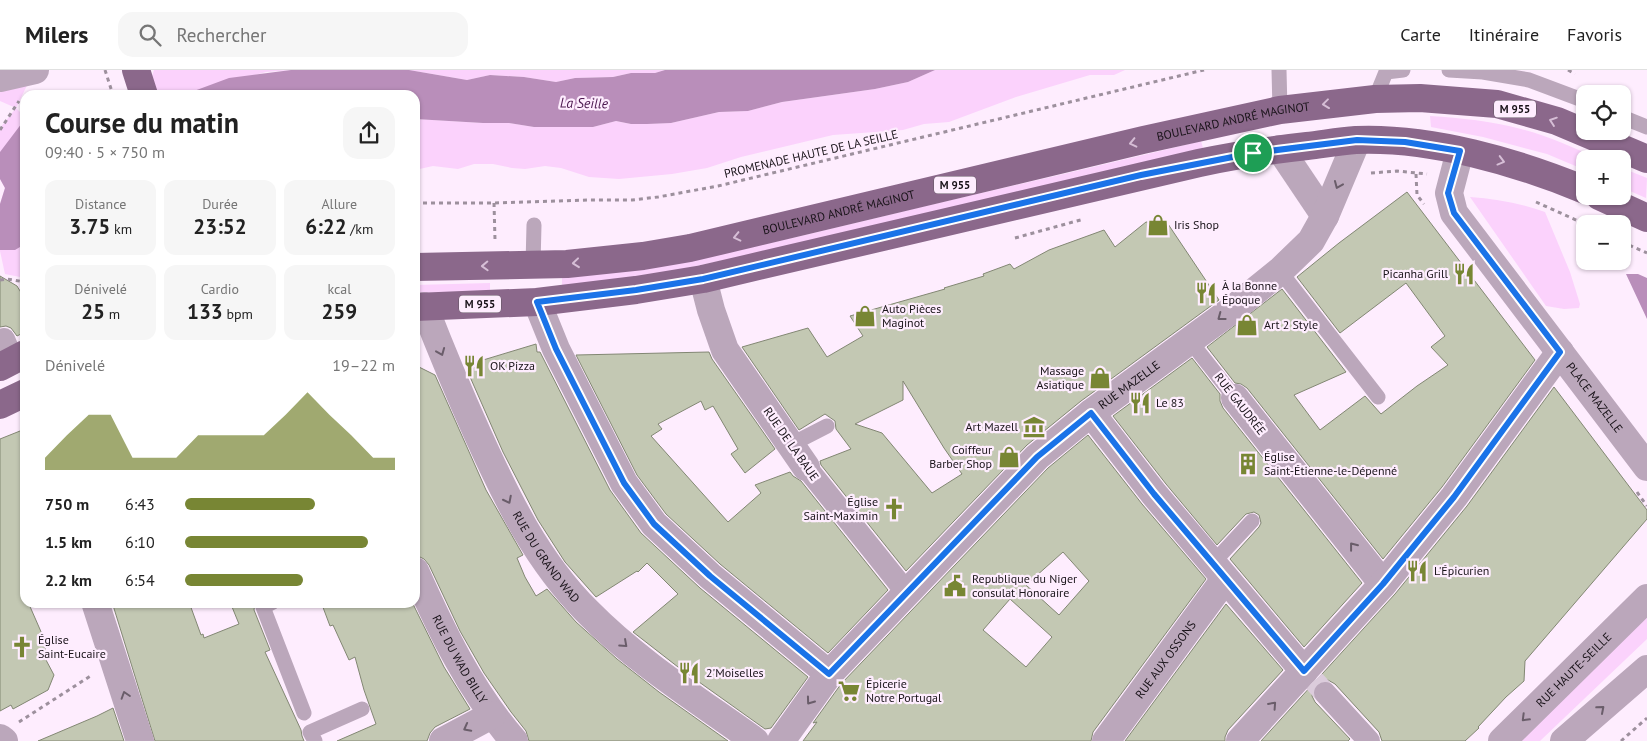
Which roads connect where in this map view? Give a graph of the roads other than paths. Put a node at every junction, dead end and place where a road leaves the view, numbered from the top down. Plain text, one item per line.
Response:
1 (35, 70) edge
2 (1279, 70) edge
3 (1403, 70) edge
4 (1449, 70) edge
5 (0, 78) edge
6 (1576, 98) edge
7 (1375, 99) junction
8 (1280, 110) junction
9 (1631, 120) edge
10 (1647, 126) edge
11 (1357, 140) junction
12 (1280, 149) junction
13 (1460, 151) junction
14 (1647, 159) edge
15 (1576, 186) edge
16 (1619, 205) edge
17 (1325, 216) junction
18 (1647, 218) edge
19 (534, 225) dead end
20 (533, 265) junction
21 (420, 267) edge
22 (1280, 271) junction
23 (703, 279) junction
24 (537, 302) junction
25 (420, 307) edge
26 (420, 309) edge
27 (1190, 341) junction
28 (1560, 352) junction
29 (20, 395) edge
30 (1378, 397) dead end
31 (1235, 398) joint
32 (0, 405) edge
33 (1091, 413) junction
34 (827, 426) dead end
35 (790, 445) junction
36 (1647, 466) edge
37 (806, 467) joint
38 (1252, 521) dead end
39 (1219, 571) junction
40 (420, 582) edge
41 (1383, 584) junction
42 (907, 593) junction
43 (1647, 598) edge
44 (97, 608) edge
45 (263, 608) edge
46 (1647, 669) edge
47 (829, 674) junction
48 (1315, 682) junction
49 (362, 709) dead end
50 (304, 713) dead end
51 (492, 715) junction
52 (140, 741) edge
53 (315, 741) edge
54 (443, 741) edge
55 (514, 741) edge
56 (755, 741) edge
57 (781, 741) edge
58 (1106, 741) edge
59 (1240, 741) edge
60 (1369, 741) edge
61 (1502, 741) edge
62 (1564, 741) edge

1 - 5 street
2 - 8 lane
3 - 7 lane
4 - 6 lane
7 -> 8 main road, BOULEVARD ANDRÉ MAGINOT / M 955
7 - 11 main road
14 -> 7 main road, M 955
8 - 12 main road
8 -> 20 main road, BOULEVARD ANDRÉ MAGINOT / M 955
9 - 10 lane
11 - 12 main road, M 955
11 - 13 main road, M 955
11 -> 17 street, RUE MAZELLE
12 - 17 street
12 - 23 main road, M 955
13 -> 15 main road, M 955
13 - 28 street, PLACE MAZELLE
16 - 18 main road
17 - 22 street, RUE MAZELLE
19 - 20 lane
20 -> 21 main road, BOULEVARD ANDRÉ MAGINOT / M 955
20 - 24 main road
22 -> 27 street, RUE MAZELLE
22 - 30 lane
23 - 24 main road, M 955
23 - 35 street, RUE DE LA BAUE
24 - 25 main road, M 955
24 - 47 street
26 -> 56 street, RUE DU GRAND WAD
27 - 31 lane, RUE GAUDRÉE
27 - 33 street, RUE MAZELLE
28 - 36 street, PLACE MAZELLE
28 - 41 street
29 - 32 main road
41 -> 31 street, RUE GAUDRÉE
33 - 39 street
33 - 42 street, RUE MAZELLE
34 - 35 lane
35 - 37 street, RUE DE LA BAUE
37 - 42 street, RUE DE LA BAUE
38 - 39 lane
39 - 48 street
39 - 58 street, RUE AUX OSSONS
40 - 51 street, RUE DU WAD BILLY
41 - 48 street
42 - 47 street, RUE MAZELLE
43 -> 61 street, RUE HAUTE-SEILLE
52 -> 44 street
45 - 50 lane
62 -> 46 street
47 -> 57 street, RUE MAZELLE
59 -> 48 street
48 - 60 street
49 - 53 lane
51 -> 54 street
51 - 55 street, RUE DU WAD BILLY

